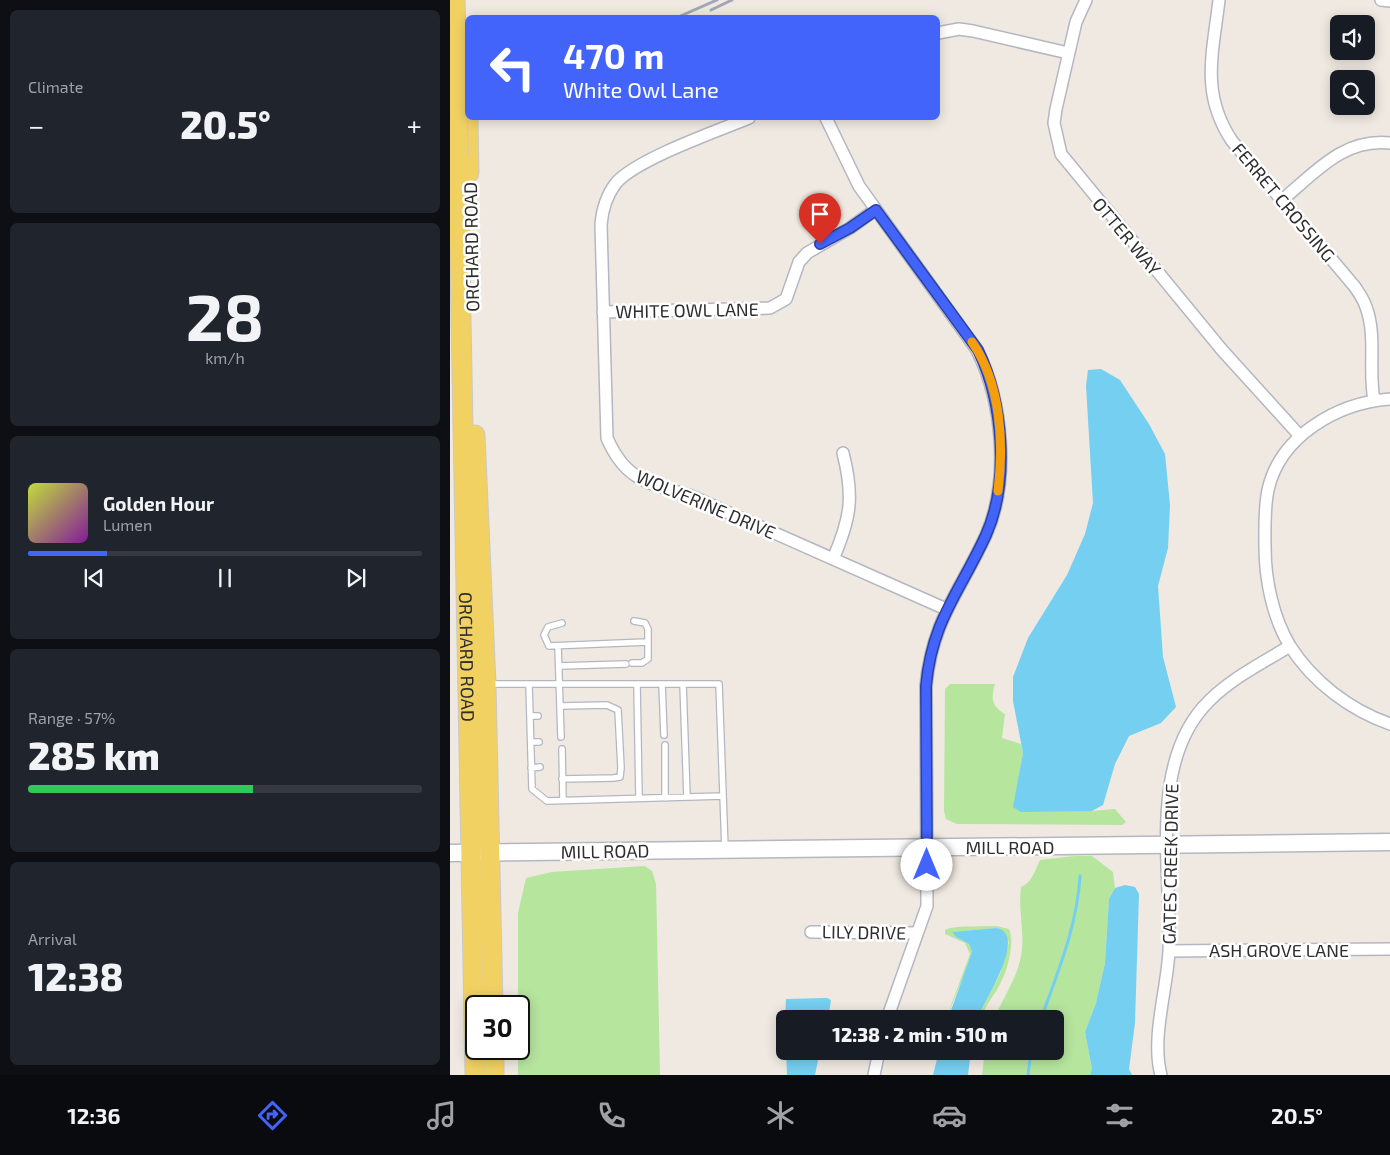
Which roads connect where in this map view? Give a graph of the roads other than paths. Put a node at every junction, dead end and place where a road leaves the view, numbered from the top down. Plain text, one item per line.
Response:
1 (455, 0) edge
2 (466, 0) edge
3 (1086, 0) edge
4 (1219, 0) edge
5 (1381, 0) edge
6 (1390, 1) edge
7 (465, 15) edge
8 (465, 15) edge
9 (940, 32) edge
10 (1068, 53) junction
11 (462, 61) edge
12 (468, 120) edge
13 (745, 120) edge
14 (827, 120) edge
15 (1390, 143) edge
16 (464, 156) junction
17 (1282, 200) junction
18 (876, 210) junction
19 (603, 312) junction
20 (1390, 399) edge
21 (1374, 400) junction
22 (1300, 436) junction
23 (843, 453) dead end
24 (833, 559) junction
25 (946, 608) junction
26 (634, 621) dead end
27 (562, 623) dead end
28 (647, 642) junction
29 (558, 646) junction
30 (1290, 646) junction
31 (559, 666) junction
32 (486, 684) junction
33 (529, 684) junction
34 (560, 684) junction
35 (637, 684) junction
36 (662, 684) junction
37 (683, 684) junction
38 (561, 706) junction
39 (530, 716) junction
40 (538, 716) dead end
41 (552, 716) dead end
42 (561, 716) junction
43 (1390, 724) edge
44 (664, 735) dead end
45 (561, 736) dead end
46 (531, 742) junction
47 (539, 742) dead end
48 (665, 745) dead end
49 (562, 749) dead end
50 (562, 766) junction
51 (540, 767) dead end
52 (554, 767) dead end
53 (531, 768) junction
54 (562, 779) junction
55 (723, 796) junction
56 (687, 797) junction
57 (639, 798) junction
58 (665, 798) junction
59 (563, 800) junction
60 (1390, 842) edge
61 (1168, 844) junction
62 (927, 846) junction
63 (725, 849) junction
64 (490, 852) junction
65 (450, 853) edge
66 (471, 853) junction
67 (810, 932) dead end
68 (917, 933) junction
69 (1390, 949) edge
70 (1169, 951) junction
71 (493, 995) edge
72 (890, 1010) edge
73 (494, 1060) edge
74 (878, 1060) edge
75 (475, 1075) edge
76 (494, 1075) edge
77 (874, 1075) edge
78 (1161, 1075) edge

1 - 11 main road, ORCHARD ROAD
2 - 8 main road, ORCHARD ROAD
3 - 10 street, OTTER WAY
4 - 17 street, FERRET CROSSING
5 - 6 street
7 - 11 main road, ORCHARD ROAD
9 - 10 street
10 - 22 street, OTTER WAY
11 - 16 main road, ORCHARD ROAD, bridge
12 - 16 main road, ORCHARD ROAD
13 - 19 street, WOLVERINE DRIVE
14 - 18 street
15 - 17 street
16 - 32 main road, ORCHARD ROAD
16 - 66 main road, ORCHARD ROAD
17 - 21 street, FERRET CROSSING
18 - 19 street, WHITE OWL LANE
18 - 25 street
19 - 24 street, WOLVERINE DRIVE
20 - 21 street
21 - 22 street
22 - 30 street
23 - 24 street
24 - 25 street, WOLVERINE DRIVE
25 - 62 street
26 - 28 lane
27 - 29 lane
28 - 29 lane
28 - 31 lane
29 - 31 lane
30 - 43 street
30 - 61 street, GATES CREEK DRIVE
31 - 34 lane
32 - 33 lane
32 - 64 main road, ORCHARD ROAD
33 - 34 lane
33 - 39 lane
34 - 35 lane
34 - 38 lane
35 - 36 lane
35 - 57 lane
36 - 37 lane
36 - 44 lane
37 - 55 lane
37 - 56 lane
38 - 42 lane
38 - 54 lane
39 - 40 lane
39 - 46 lane
41 - 42 lane
42 - 45 lane
46 - 47 lane
46 - 53 lane
48 - 58 lane
49 - 50 lane
50 - 52 lane
50 - 54 lane
51 - 53 lane
53 - 59 lane
54 - 59 lane
55 - 56 lane
55 - 63 lane
56 - 58 lane
57 - 58 lane
57 - 59 lane
60 - 61 street, MILL ROAD
61 - 62 street, MILL ROAD
61 - 70 street, GATES CREEK DRIVE
62 - 63 street, MILL ROAD
62 - 68 street
63 - 64 street, MILL ROAD
64 - 66 street, MILL ROAD
64 - 71 main road, ORCHARD ROAD
65 - 66 street, MILL ROAD
66 - 75 main road, ORCHARD ROAD
67 - 68 street, LILY DRIVE
68 - 72 street
69 - 70 street, ASH GROVE LANE
70 - 78 street, GATES CREEK DRIVE
73 - 76 main road
74 - 77 street

